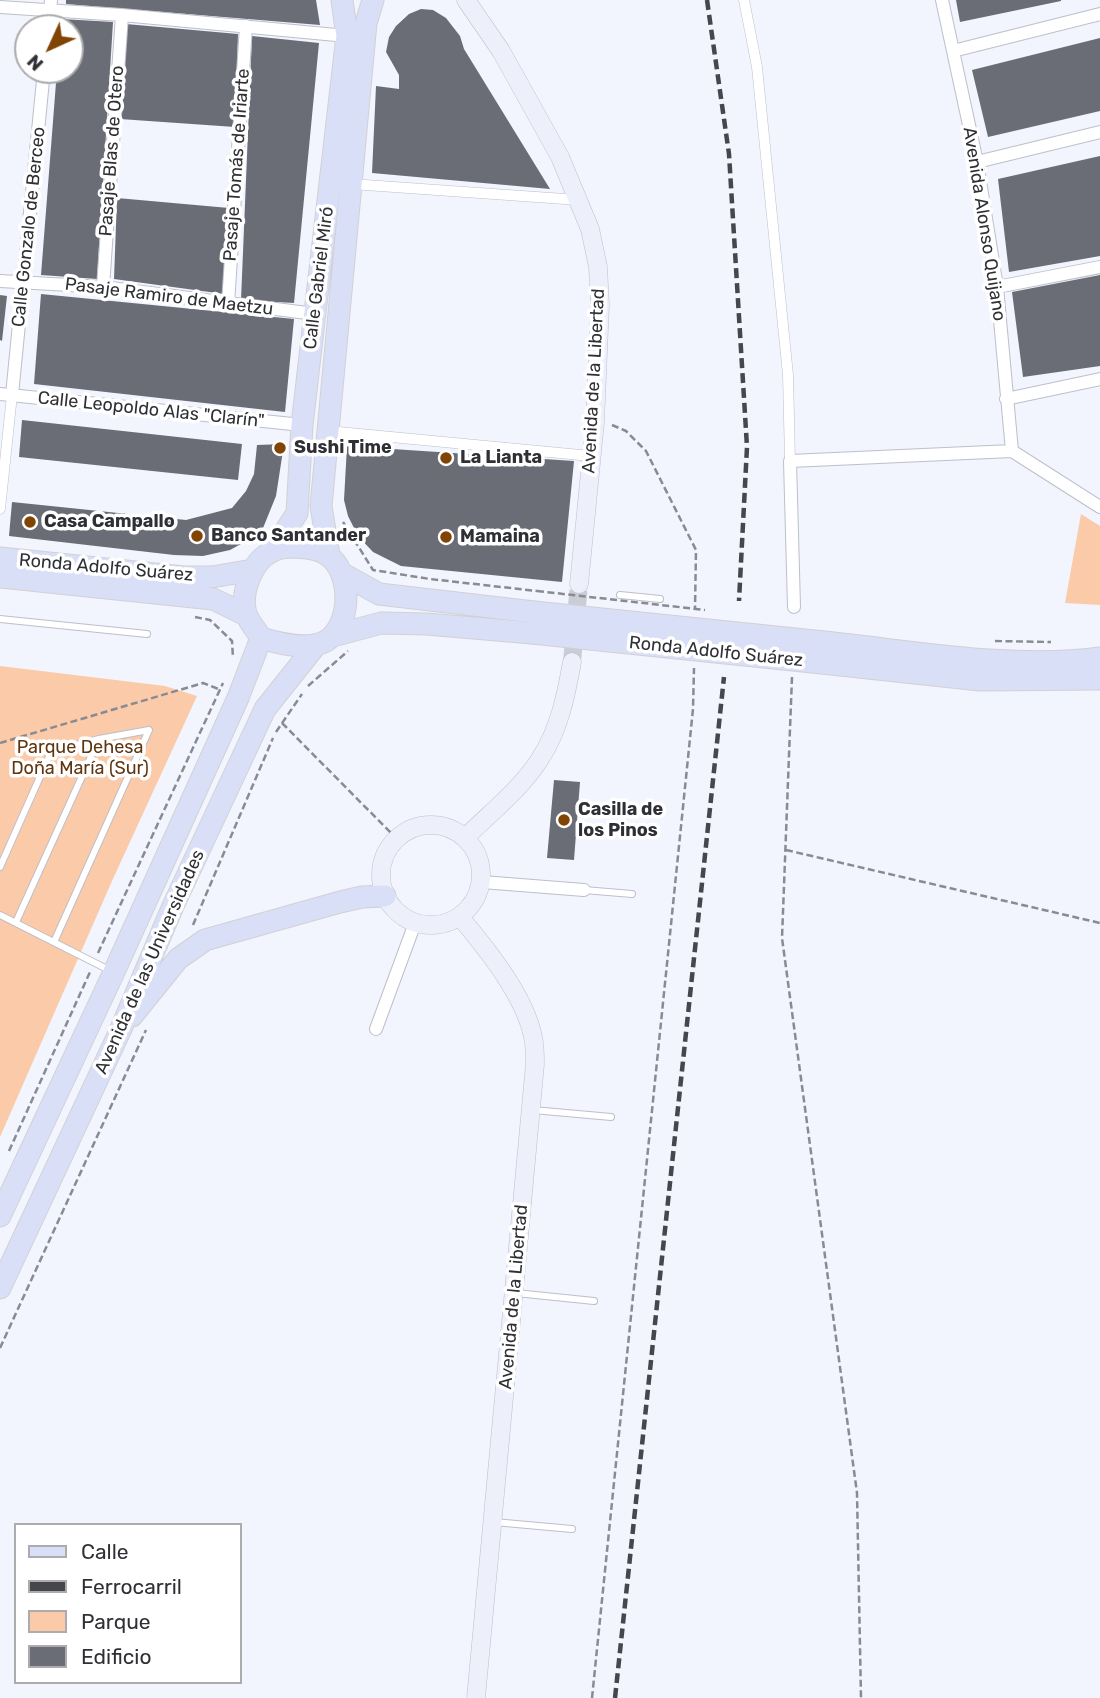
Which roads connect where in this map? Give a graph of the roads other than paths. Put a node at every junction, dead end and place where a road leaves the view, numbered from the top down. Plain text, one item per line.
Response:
1 (342, 0) edge
2 (373, 0) edge
3 (466, 0) edge
4 (744, 0) edge
5 (942, 0) edge
6 (50, 6) edge
7 (0, 7) edge
8 (1100, 14) edge
9 (122, 15) junction
10 (246, 26) junction
11 (347, 36) junction
12 (953, 51) junction
13 (43, 84) edge
14 (1100, 132) edge
15 (977, 162) junction
16 (351, 184) junction
17 (579, 200) junction
18 (1100, 267) edge
19 (0, 281) edge
20 (23, 283) junction
21 (103, 287) junction
22 (997, 287) junction
23 (228, 304) junction
24 (315, 314) junction
25 (1100, 379) edge
26 (6, 395) edge
27 (1006, 399) junction
28 (302, 425) junction
29 (328, 431) junction
30 (1012, 451) junction
31 (591, 456) junction
32 (790, 461) junction
33 (1100, 507) edge
34 (0, 509) edge
35 (273, 550) junction
36 (329, 555) junction
37 (0, 558) edge
38 (253, 570) junction
39 (343, 574) junction
40 (0, 577) edge
41 (579, 584) tunnel mouth
42 (620, 596) dead end
43 (660, 599) dead end
44 (794, 607) dead end
45 (246, 615) junction
46 (0, 619) edge
47 (533, 623) junction
48 (147, 634) dead end
49 (261, 638) junction
50 (324, 640) junction
51 (823, 652) junction
52 (1100, 659) edge
53 (572, 662) tunnel mouth
54 (1100, 679) edge
55 (99, 739) junction
56 (465, 838) junction
57 (0, 867) edge
58 (482, 882) junction
59 (584, 890) joint
60 (632, 894) dead end
61 (385, 896) junction
62 (0, 915) edge
63 (460, 917) junction
64 (16, 922) junction
65 (415, 923) junction
66 (54, 942) junction
67 (114, 972) junction
68 (376, 1029) dead end
69 (120, 1031) junction
70 (532, 1110) junction
71 (611, 1117) dead end
72 (0, 1216) edge
73 (0, 1288) edge
74 (514, 1293) junction
75 (594, 1301) dead end
76 (493, 1522) junction
77 (572, 1529) dead end
78 (476, 1698) edge

1 - 11 main road, Calle Gabriel Miró
2 - 16 main road, Calle Gabriel Miró
3 - 17 main road, Avenida de la Libertad
4 - 32 street
5 - 12 street, Avenida Alonso Quijano
6 - 7 street
6 - 9 street
8 - 12 street
9 - 10 street
9 - 21 street, Pasaje Blas de Otero
10 - 11 street
10 - 23 street, Pasaje Tomás de Iriarte
11 - 24 main road, Calle Gabriel Miró
12 - 15 street, Avenida Alonso Quijano
13 - 20 street, Calle Gonzalo de Berceo
14 - 15 street
15 - 22 street, Avenida Alonso Quijano
16 - 17 street
16 - 29 main road, Calle Gabriel Miró
17 - 31 main road, Avenida de la Libertad
18 - 22 street
19 - 20 street, Pasaje Ramiro de Maetzu
20 - 21 street, Pasaje Ramiro de Maetzu
20 - 26 street, Calle Gonzalo de Berceo
21 - 23 street, Pasaje Ramiro de Maetzu
22 - 27 street, Avenida Alonso Quijano
23 - 24 street, Pasaje Ramiro de Maetzu
24 - 28 main road, Calle Gabriel Miró
25 - 27 street
26 - 28 street, Calle Leopoldo Alas "Clarín"
26 - 34 street, Calle Gonzalo de Berceo
27 - 30 street, Avenida Alonso Quijano
28 - 35 main road, Calle Gabriel Miró
29 - 31 street
29 - 36 main road, Calle Gabriel Miró
30 - 32 street
30 - 33 street
31 - 41 main road, Avenida de la Libertad
32 - 44 street
35 - 36 main road
35 - 38 main road
36 - 39 main road
37 - 38 main road, Ronda Adolfo Suárez
38 - 45 main road
39 - 47 main road, Ronda Adolfo Suárez
39 - 50 main road
40 - 45 main road, Ronda Adolfo Suárez
42 - 43 lane
45 - 49 main road
46 - 48 lane
47 - 50 main road, Ronda Adolfo Suárez
47 - 51 main road, Ronda Adolfo Suárez, bridge
49 - 50 main road
49 - 67 main road, Avenida de las Universidades
50 - 69 main road, Avenida de las Universidades
51 - 52 main road, Ronda Adolfo Suárez
51 - 54 main road, Ronda Adolfo Suárez
53 - 56 main road
55 - 57 lane
55 - 64 lane
55 - 66 lane
56 - 58 main road
56 - 61 main road
58 - 59 street
58 - 63 main road
59 - 60 lane
61 - 65 main road
61 - 69 main road
62 - 64 lane
63 - 65 main road
63 - 70 main road, Avenida de la Libertad
64 - 66 lane
65 - 68 street
66 - 67 lane
67 - 72 main road, Avenida de las Universidades
69 - 73 main road, Avenida de las Universidades
70 - 71 lane
70 - 74 main road, Avenida de la Libertad
74 - 75 lane
74 - 76 main road, Avenida de la Libertad
76 - 77 lane
76 - 78 main road, Avenida de la Libertad

